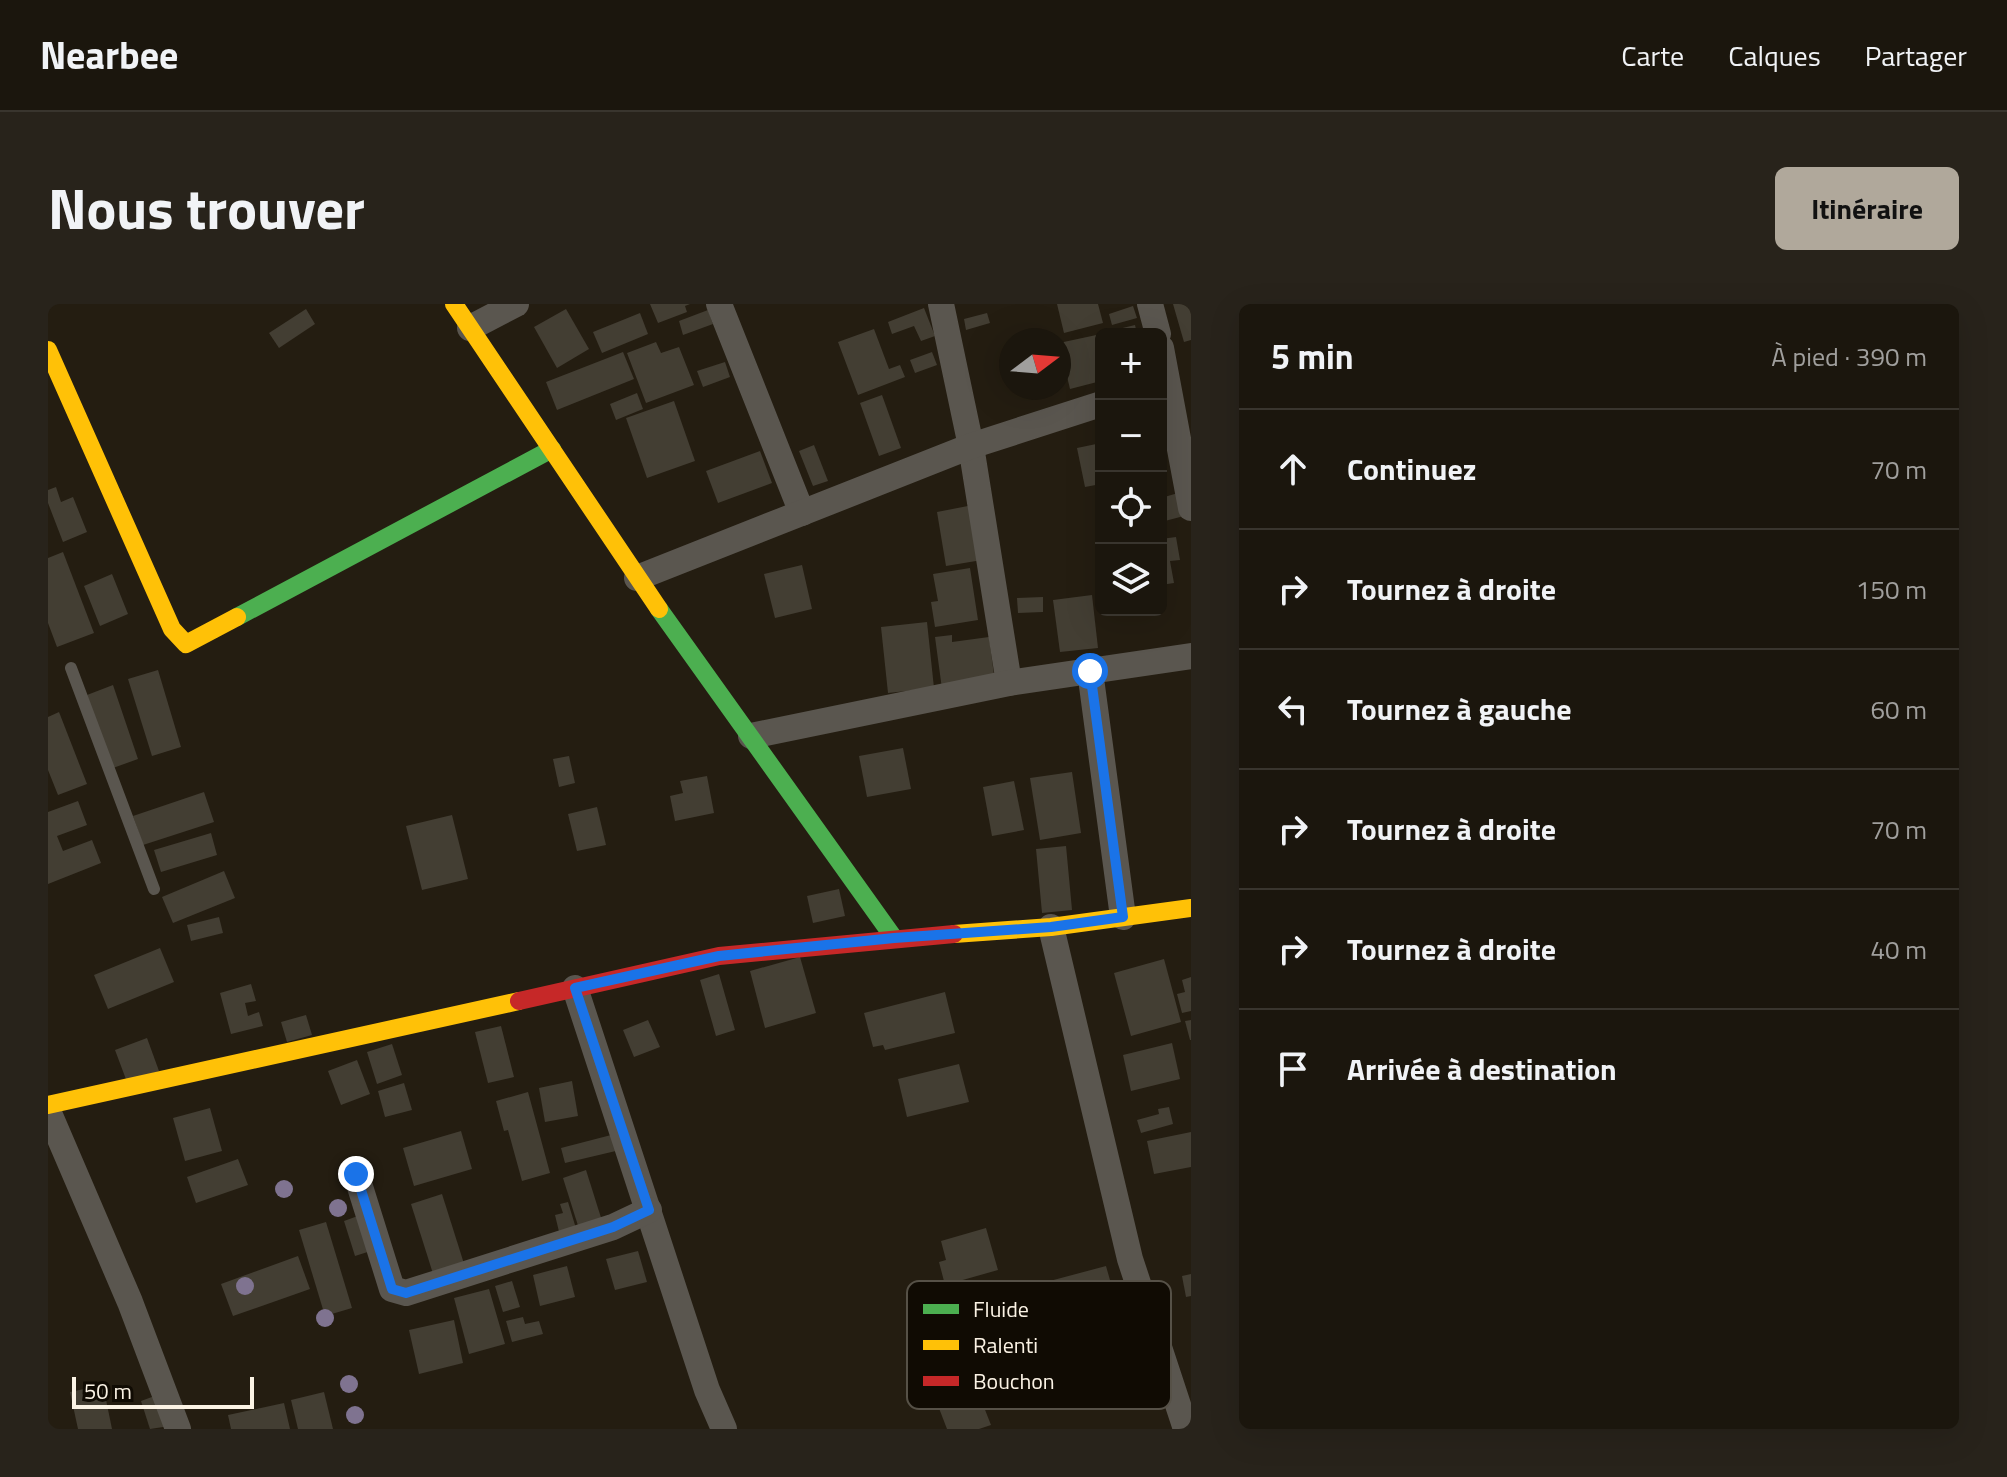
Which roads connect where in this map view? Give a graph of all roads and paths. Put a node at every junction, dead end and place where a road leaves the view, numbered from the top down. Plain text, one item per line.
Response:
1 (454, 304) edge
2 (516, 304) edge
3 (719, 304) edge
4 (941, 304) edge
5 (1150, 304) edge
6 (470, 328) junction
7 (1156, 328) edge
8 (48, 350) edge
9 (1174, 380) edge
10 (1095, 406) edge
11 (971, 446) junction
12 (552, 449) junction
13 (1191, 508) edge
14 (802, 513) junction
15 (637, 578) junction
16 (1191, 656) edge
17 (71, 668) dead end
18 (1090, 671) junction
19 (1009, 683) junction
20 (751, 736) junction
21 (154, 889) dead end
22 (1191, 908) edge
23 (1123, 917) junction
24 (1051, 927) junction
25 (894, 938) junction
26 (575, 988) junction
27 (48, 1105) edge
28 (48, 1111) edge
29 (356, 1174) dead end
30 (649, 1210) junction
31 (1137, 1281) edge
32 (1171, 1383) edge
33 (178, 1429) edge
34 (724, 1429) edge
35 (1186, 1429) edge

1 - 6 street
2 - 6 street
3 - 14 street
4 - 11 street
5 - 7 street
6 - 12 street
8 - 12 street
9 - 13 street
10 - 11 street
11 - 14 street
11 - 19 street
12 - 15 street
14 - 15 street
15 - 20 street
16 - 18 street
17 - 21 lane
18 - 19 street
18 - 23 street
19 - 20 street
20 - 25 street
22 - 23 street
23 - 24 street
24 - 25 street
24 - 31 street
25 - 26 street
26 - 27 street
26 - 30 street
28 - 33 street
29 - 30 street
30 - 34 street
32 - 35 street

